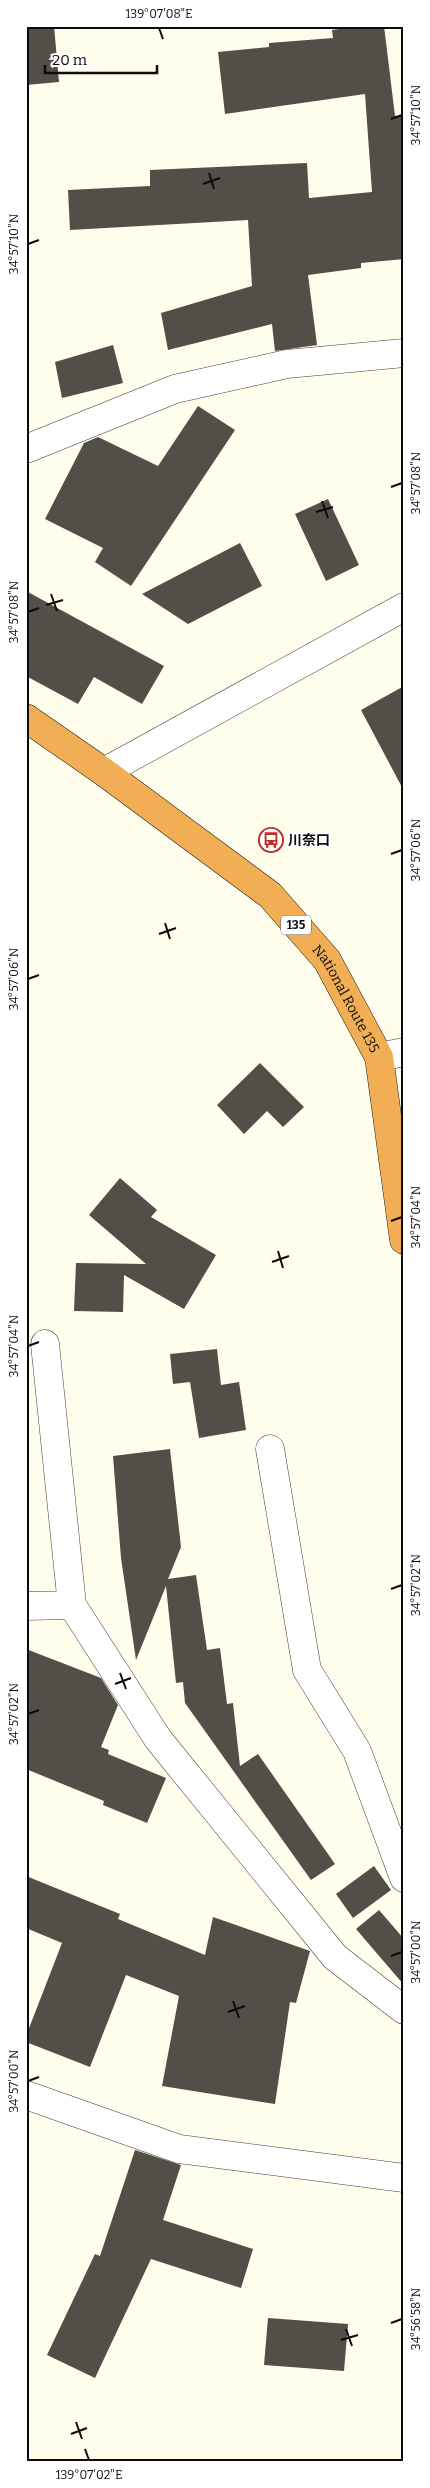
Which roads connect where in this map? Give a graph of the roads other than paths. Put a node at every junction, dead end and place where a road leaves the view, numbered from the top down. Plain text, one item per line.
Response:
1 (404, 353) edge
2 (26, 449) edge
3 (404, 607) edge
4 (26, 718) edge
5 (104, 772) junction
6 (391, 1054) edge
7 (404, 1240) edge
8 (45, 1344) dead end
9 (270, 1450) dead end
10 (26, 1606) edge
11 (72, 1606) junction
12 (404, 1878) edge
13 (404, 2010) edge
14 (26, 2094) edge
15 (404, 2178) edge

1 - 2 street
3 - 5 street
4 - 5 highway, National Route 135 / 135
5 - 6 highway, National Route 135 / 135
6 - 7 highway, National Route 135 / 135
8 - 11 street
9 - 12 street
10 - 11 street
11 - 13 street
14 - 15 street

